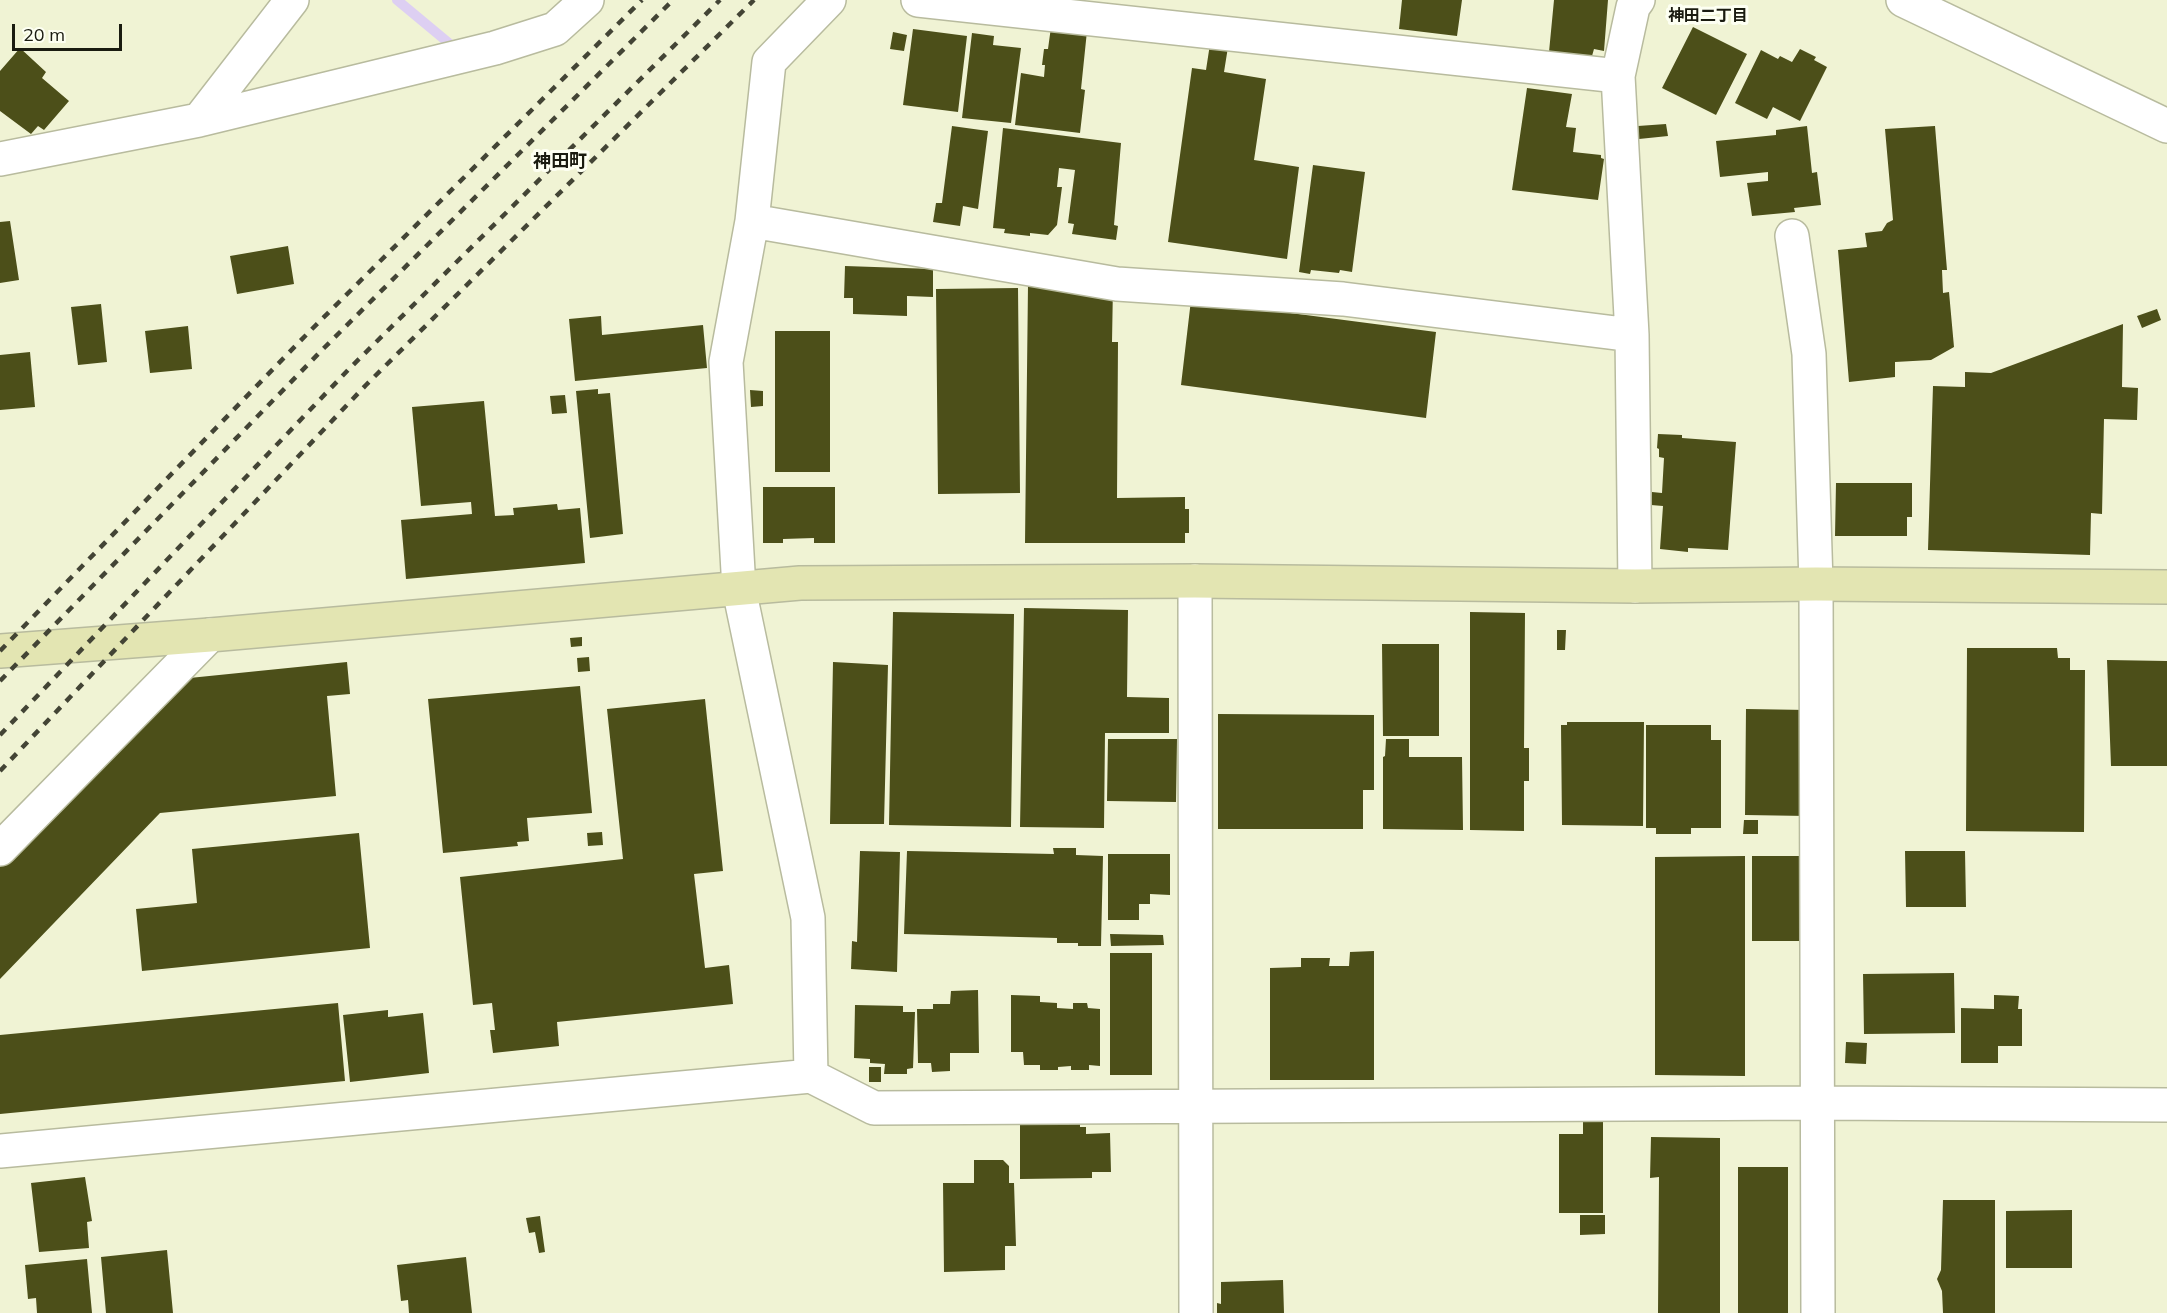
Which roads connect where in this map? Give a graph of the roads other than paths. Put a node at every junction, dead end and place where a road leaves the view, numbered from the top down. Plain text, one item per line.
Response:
1 (292, 0) edge
2 (587, 0) edge
3 (829, 0) edge
4 (918, 0) edge
5 (1638, 0) edge
6 (1903, 0) edge
7 (1618, 76) junction
8 (199, 120) junction
9 (2167, 126) edge
10 (0, 159) edge
11 (752, 220) junction
12 (1792, 236) dead end
13 (1632, 335) junction
14 (1195, 581) junction
15 (1816, 584) junction
16 (1635, 586) junction
17 (2167, 587) edge
18 (739, 589) junction
19 (210, 635) junction
20 (0, 651) edge
21 (0, 849) edge
22 (811, 1076) junction
23 (1817, 1103) junction
24 (2167, 1105) edge
25 (1196, 1106) junction
26 (0, 1151) edge
27 (1196, 1313) edge
28 (1818, 1313) edge

1 - 8 street
2 - 8 street
3 - 11 street
4 - 7 street
5 - 7 street
6 - 9 street
7 - 13 street
8 - 10 street
11 - 13 street
11 - 18 street
12 - 15 street
13 - 16 street
14 - 16 street
14 - 18 street
14 - 25 street
15 - 16 street
15 - 17 street
15 - 23 street
18 - 19 street
18 - 22 street
19 - 20 street
19 - 21 street
22 - 25 street
22 - 26 street
23 - 24 street
23 - 25 street
23 - 28 street
25 - 27 street

